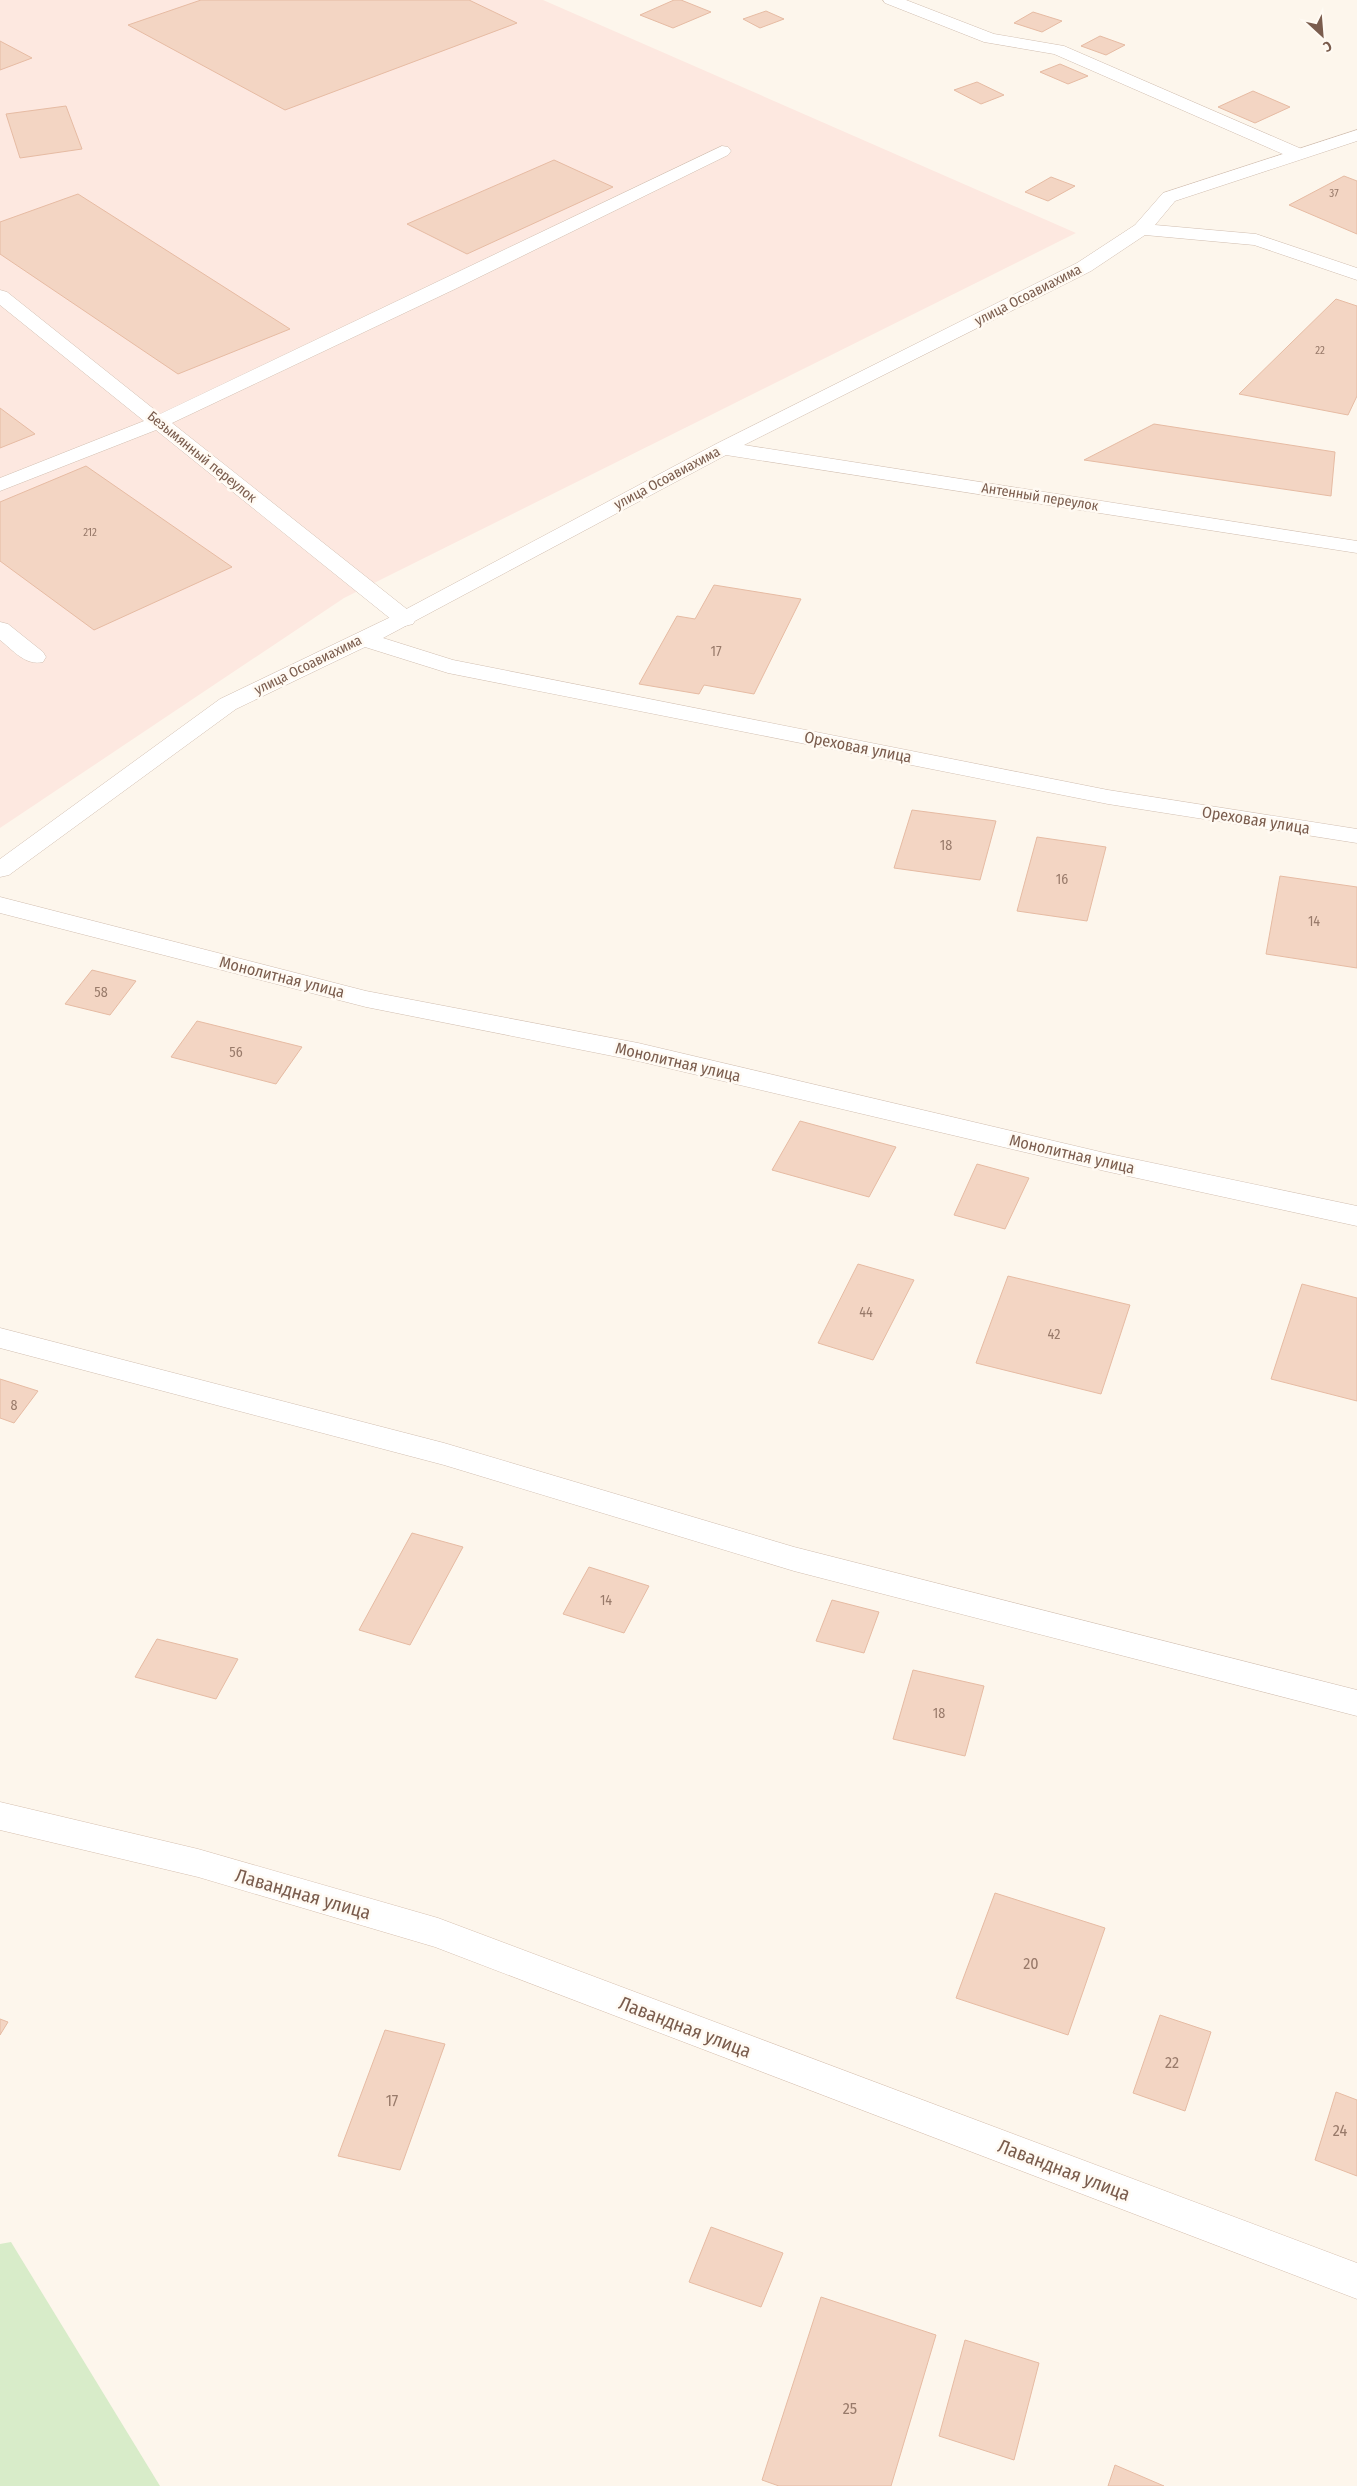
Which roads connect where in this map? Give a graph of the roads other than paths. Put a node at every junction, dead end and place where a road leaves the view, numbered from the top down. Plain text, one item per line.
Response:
1 (891, 0) edge
2 (1357, 135) edge
3 (722, 151) dead end
4 (1298, 154) junction
5 (1141, 229) junction
6 (1357, 274) edge
7 (0, 296) edge
8 (158, 422) junction
9 (723, 448) junction
10 (0, 485) edge
11 (1357, 547) edge
12 (404, 619) junction
13 (0, 629) edge
14 (364, 639) junction
15 (35, 657) dead end
16 (1357, 836) edge
17 (0, 870) edge
18 (0, 905) edge
19 (1357, 1216) edge
20 (0, 1338) edge
21 (1357, 1703) edge
22 (0, 1816) edge
23 (1357, 2280) edge

1 - 4 street
2 - 4 street, улица Осоавиахима
3 - 8 street
4 - 5 street, улица Осоавиахима
5 - 6 street
5 - 9 street, улица Осоавиахима
7 - 8 street, Безымянный переулок
8 - 10 street
8 - 12 street, Безымянный переулок
9 - 11 street, Антенный переулок
9 - 12 street, улица Осоавиахима
12 - 14 street, улица Осоавиахима
13 - 15 street
14 - 16 street, Ореховая улица
14 - 17 street, улица Осоавиахима
18 - 19 street, Монолитная улица
20 - 21 street
22 - 23 street, Лавандная улица

